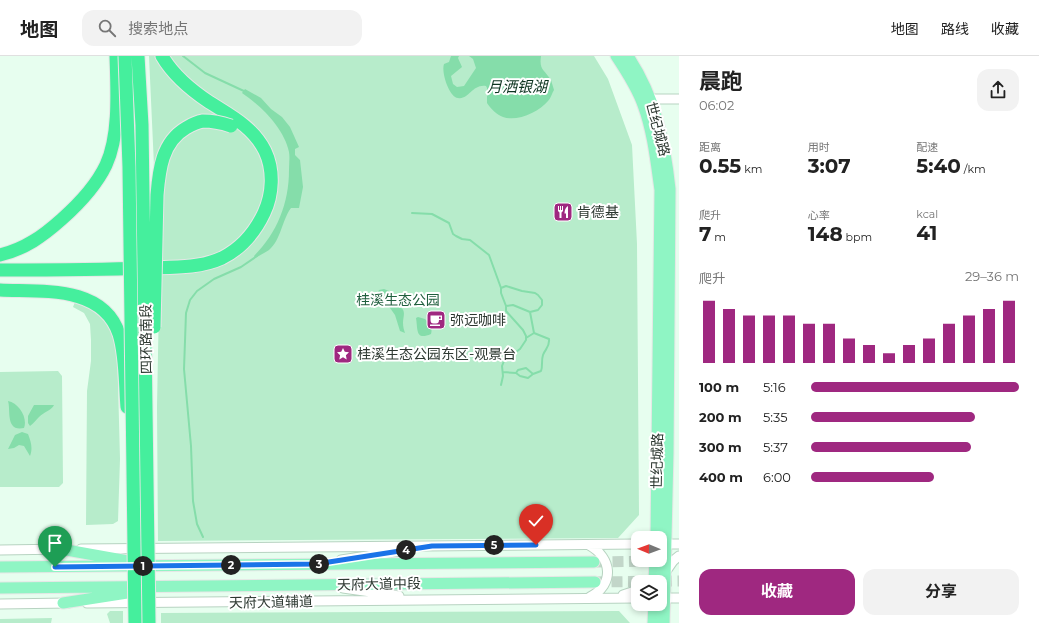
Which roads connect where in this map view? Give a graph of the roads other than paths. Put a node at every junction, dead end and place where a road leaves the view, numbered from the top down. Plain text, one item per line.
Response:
1 (116, 56) edge
2 (125, 56) edge
3 (138, 56) edge
4 (162, 56) edge
5 (616, 56) edge
6 (628, 56) edge
7 (679, 99) edge
8 (647, 102) junction
9 (231, 120) junction
10 (0, 255) edge
11 (0, 265) edge
12 (0, 270) edge
13 (0, 290) edge
14 (147, 411) junction
15 (132, 467) junction
16 (656, 531) edge
17 (663, 531) edge
18 (588, 544) junction
19 (631, 544) edge
20 (667, 544) edge
21 (679, 544) edge
22 (432, 546) junction
23 (61, 549) junction
24 (0, 550) edge
25 (679, 556) edge
26 (594, 562) tunnel mouth
27 (316, 564) junction
28 (164, 566) junction
29 (0, 567) edge
30 (660, 575) edge
31 (595, 582) tunnel mouth
32 (316, 585) junction
33 (164, 586) junction
34 (0, 588) edge
35 (631, 592) edge
36 (618, 597) junction
37 (631, 598) edge
38 (667, 598) edge
39 (679, 598) edge
40 (588, 599) junction
41 (431, 600) junction
42 (63, 603) junction
43 (0, 604) edge
44 (654, 611) edge
45 (663, 611) edge
46 (135, 623) edge
47 (150, 623) edge
48 (653, 623) edge
49 (664, 623) edge

1 - 10 highway
2 - 15 highway, 四环路南段, bridge
3 - 14 highway, 四环路南段, bridge
4 - 9 highway
5 - 8 main road, 世纪城路
6 - 8 main road, 世纪城路
7 - 8 street
8 - 16 main road, 世纪城路
8 - 17 main road, 世纪城路
9 - 11 highway
9 - 12 highway
9 - 14 highway, bridge
13 - 15 highway, bridge
14 - 47 highway, 四环路南段, bridge
15 - 46 highway, 四环路南段, bridge
18 - 19 street
18 - 22 street
18 - 40 street
20 - 21 street
22 - 23 street
22 - 27 street
23 - 24 street
23 - 28 main road
25 - 30 street
26 - 27 main road, 天府大道中段
27 - 28 main road, 天府大道中段
28 - 29 main road
31 - 32 main road, 天府大道中段
32 - 33 main road, 天府大道中段
32 - 41 street
33 - 34 main road
33 - 42 main road
35 - 36 street
36 - 37 street, 天府大道辅道
36 - 40 street, 天府大道辅道
38 - 39 street
40 - 41 street, 天府大道辅道
41 - 42 street, 天府大道辅道
42 - 43 street, 天府大道辅道
44 - 48 main road
45 - 49 main road

